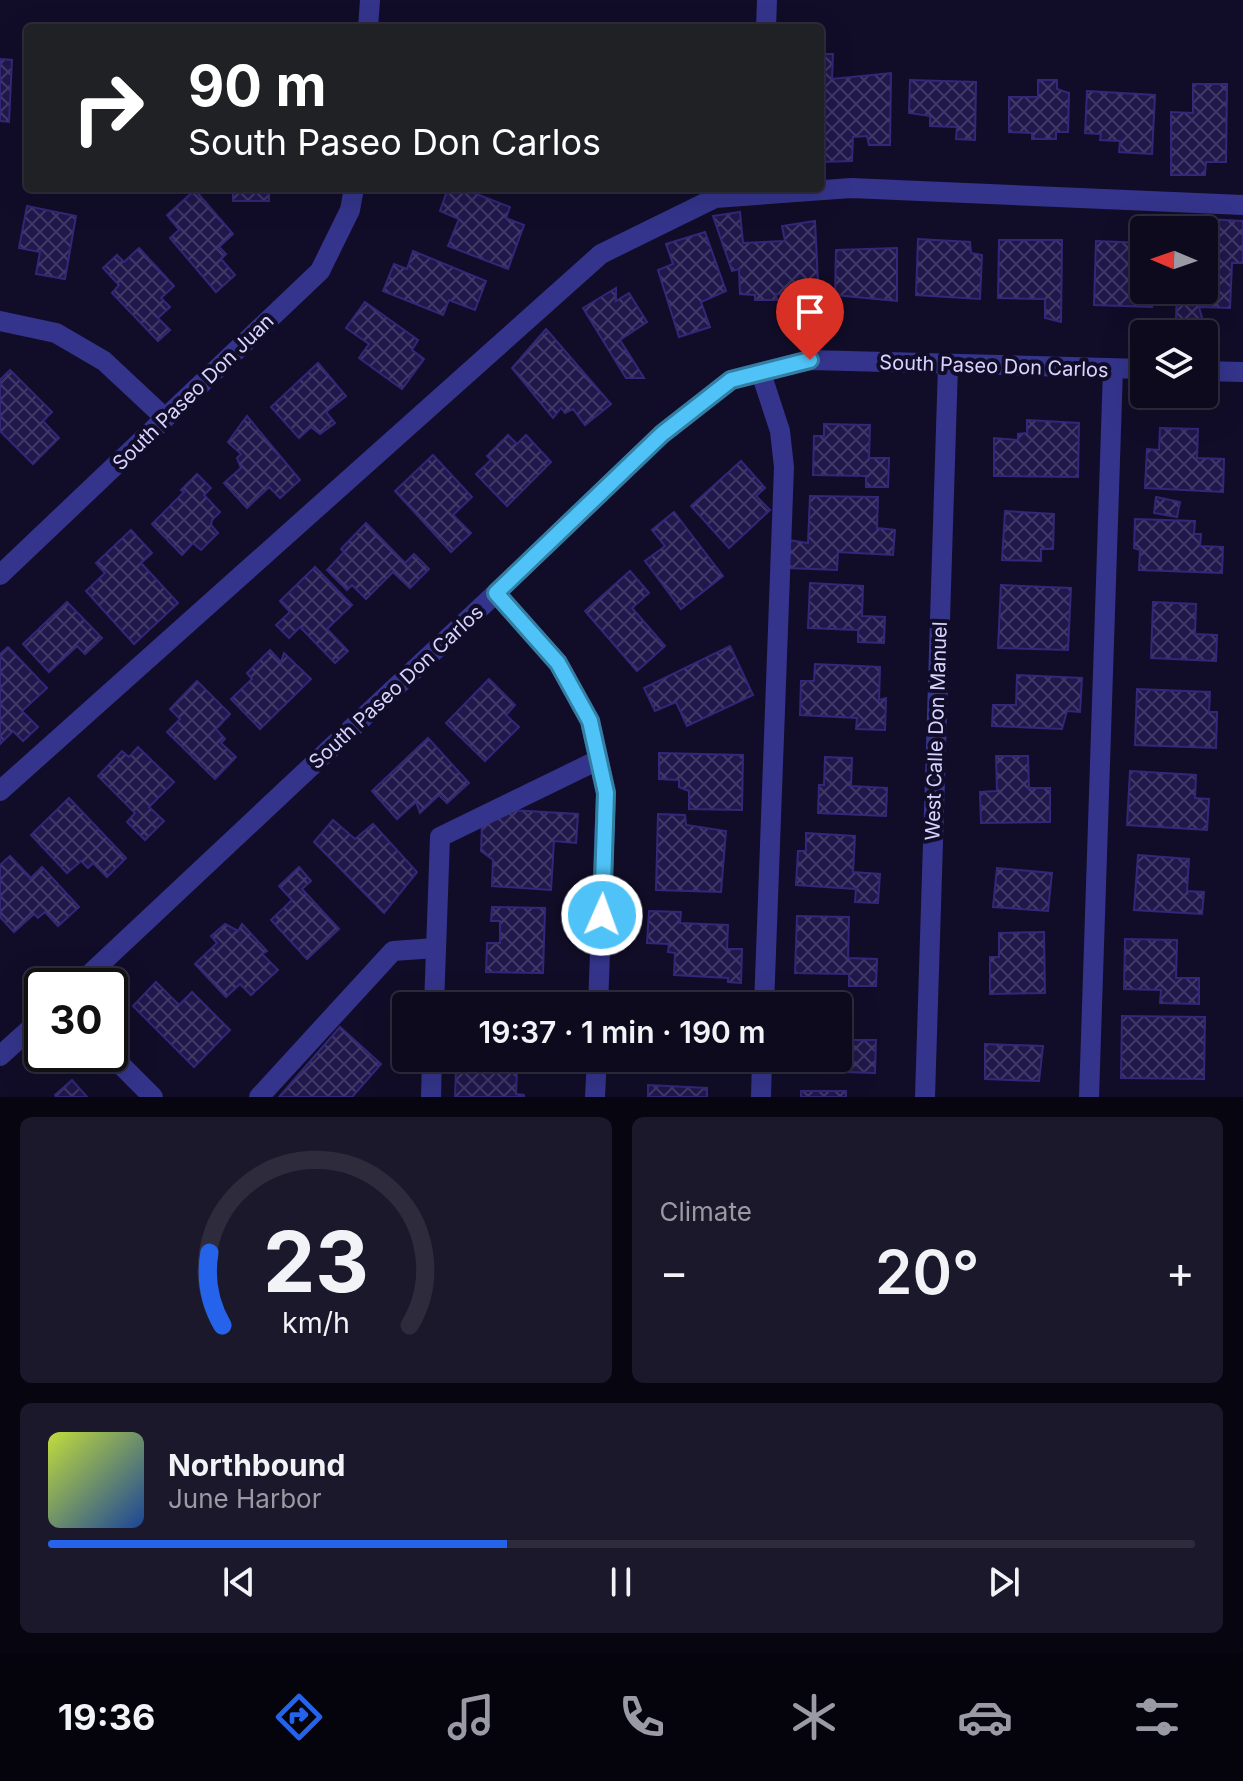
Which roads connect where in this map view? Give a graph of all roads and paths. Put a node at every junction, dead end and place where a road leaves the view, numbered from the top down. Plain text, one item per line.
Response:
1 (370, 0) edge
2 (767, 0) edge
3 (368, 24) edge
4 (766, 24) edge
5 (824, 189) edge
6 (353, 192) edge
7 (745, 192) edge
8 (718, 193) edge
9 (1243, 205) edge
10 (0, 321) edge
11 (948, 365) junction
12 (1113, 369) junction
13 (1130, 369) edge
14 (1218, 371) edge
15 (1243, 372) edge
16 (761, 373) junction
17 (165, 418) junction
18 (0, 575) edge
19 (496, 593) junction
20 (598, 760) junction
21 (0, 791) edge
22 (436, 948) junction
23 (96, 968) edge
24 (434, 992) edge
25 (599, 992) edge
26 (765, 992) edge
27 (24, 1034) edge
28 (0, 1056) edge
29 (128, 1072) edge
30 (432, 1072) edge
31 (596, 1072) edge
32 (762, 1072) edge
33 (153, 1097) edge
34 (259, 1097) edge
35 (431, 1097) edge
36 (595, 1097) edge
37 (761, 1097) edge
38 (925, 1097) edge
39 (1089, 1097) edge

1 - 3 street
2 - 4 street
5 - 9 street
6 - 17 street, South Paseo Don Juan
7 - 8 street
8 - 21 street
10 - 17 street
11 - 12 street, South Paseo Don Carlos
11 - 16 street, South Paseo Don Carlos
11 - 38 street, West Calle Don Manuel
12 - 13 street, South Paseo Don Carlos
12 - 39 street
14 - 15 street
16 - 19 street, South Paseo Don Carlos
16 - 26 street
17 - 18 street, South Paseo Don Juan
19 - 20 street
19 - 23 street, South Paseo Don Carlos
20 - 22 street
20 - 25 street
22 - 24 street
22 - 34 street
27 - 28 street
29 - 33 street
30 - 35 street
31 - 36 street
32 - 37 street

